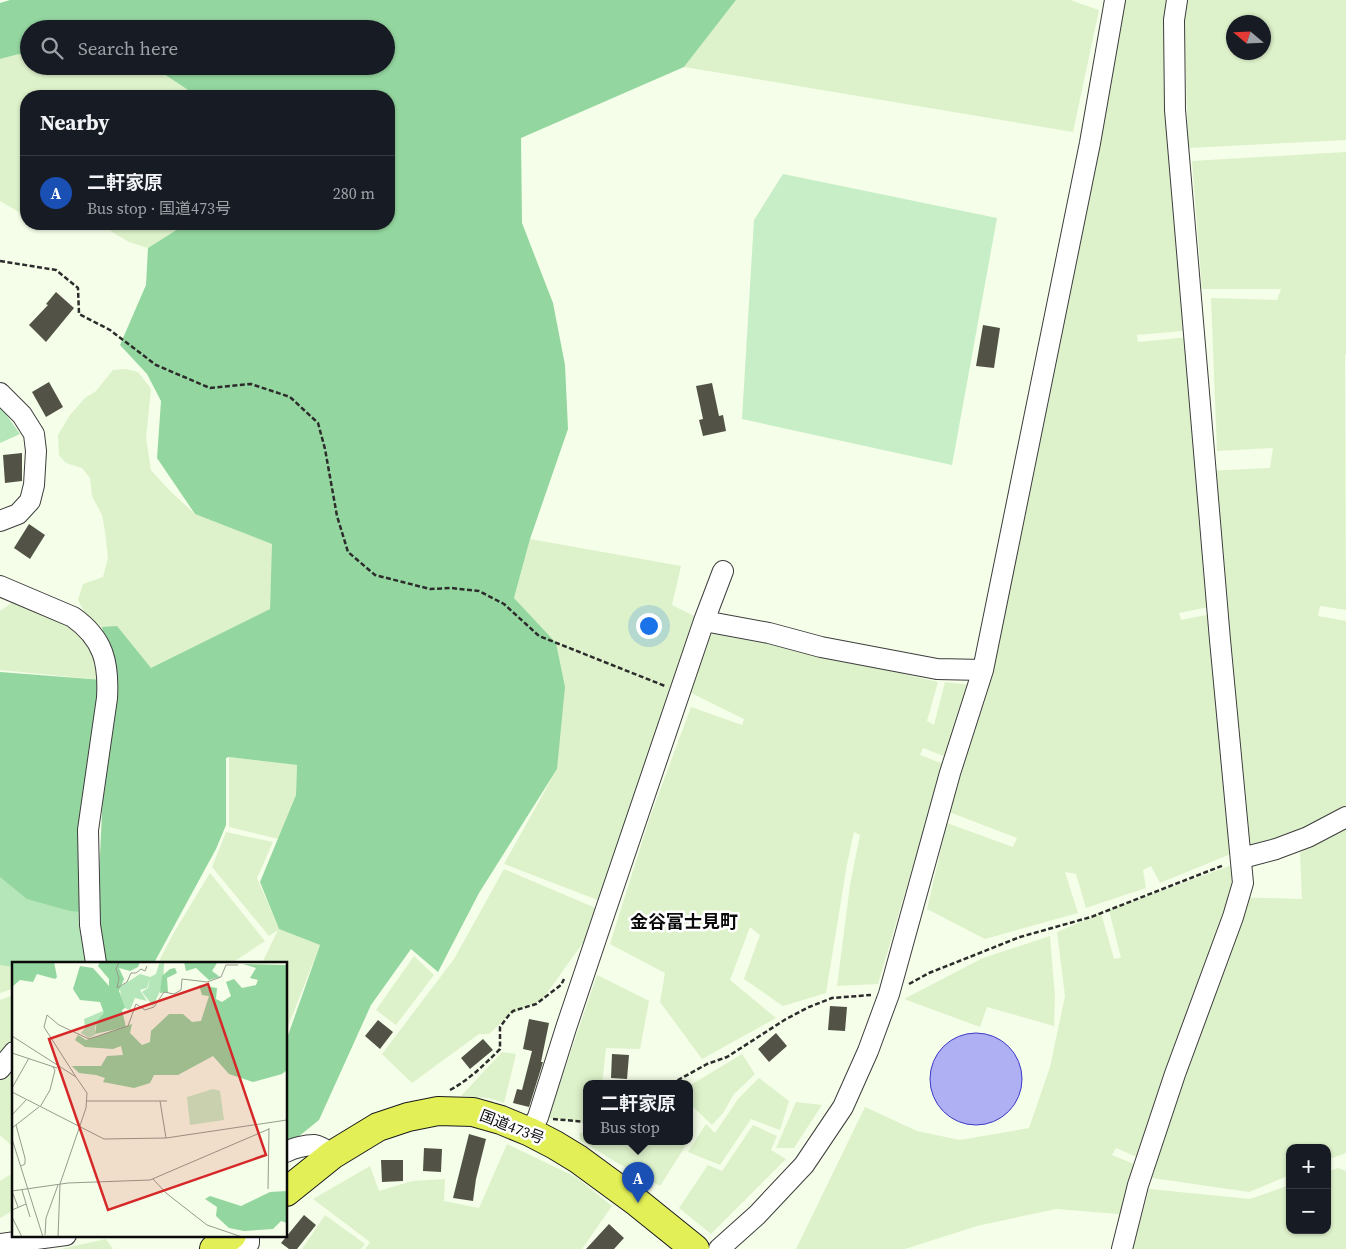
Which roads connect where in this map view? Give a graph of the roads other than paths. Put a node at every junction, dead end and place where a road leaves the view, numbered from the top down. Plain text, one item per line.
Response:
1 (1115, 0) edge
2 (1177, 0) edge
3 (0, 393) edge
4 (0, 521) edge
5 (723, 571) dead end
6 (0, 586) edge
7 (704, 621) junction
8 (983, 670) junction
9 (1346, 817) edge
10 (1242, 858) junction
11 (96, 962) edge
12 (12, 1054) edge
13 (0, 1069) edge
14 (534, 1125) junction
15 (288, 1151) edge
16 (332, 1154) junction
17 (288, 1190) edge
18 (59, 1236) edge
19 (231, 1236) edge
20 (249, 1236) edge
21 (0, 1244) edge
22 (214, 1249) edge
23 (244, 1249) edge
24 (695, 1249) edge
25 (719, 1249) edge
26 (1122, 1249) edge

1 - 8 street
2 - 10 street
3 - 4 street
5 - 7 street
6 - 11 street
7 - 8 street
7 - 14 street
8 - 25 street
9 - 10 street
10 - 26 street
12 - 13 street
14 - 16 highway, 国道473号
14 - 24 highway, 国道473号
15 - 16 street
16 - 17 highway, 国道473号
18 - 21 street
19 - 22 highway
20 - 23 street

